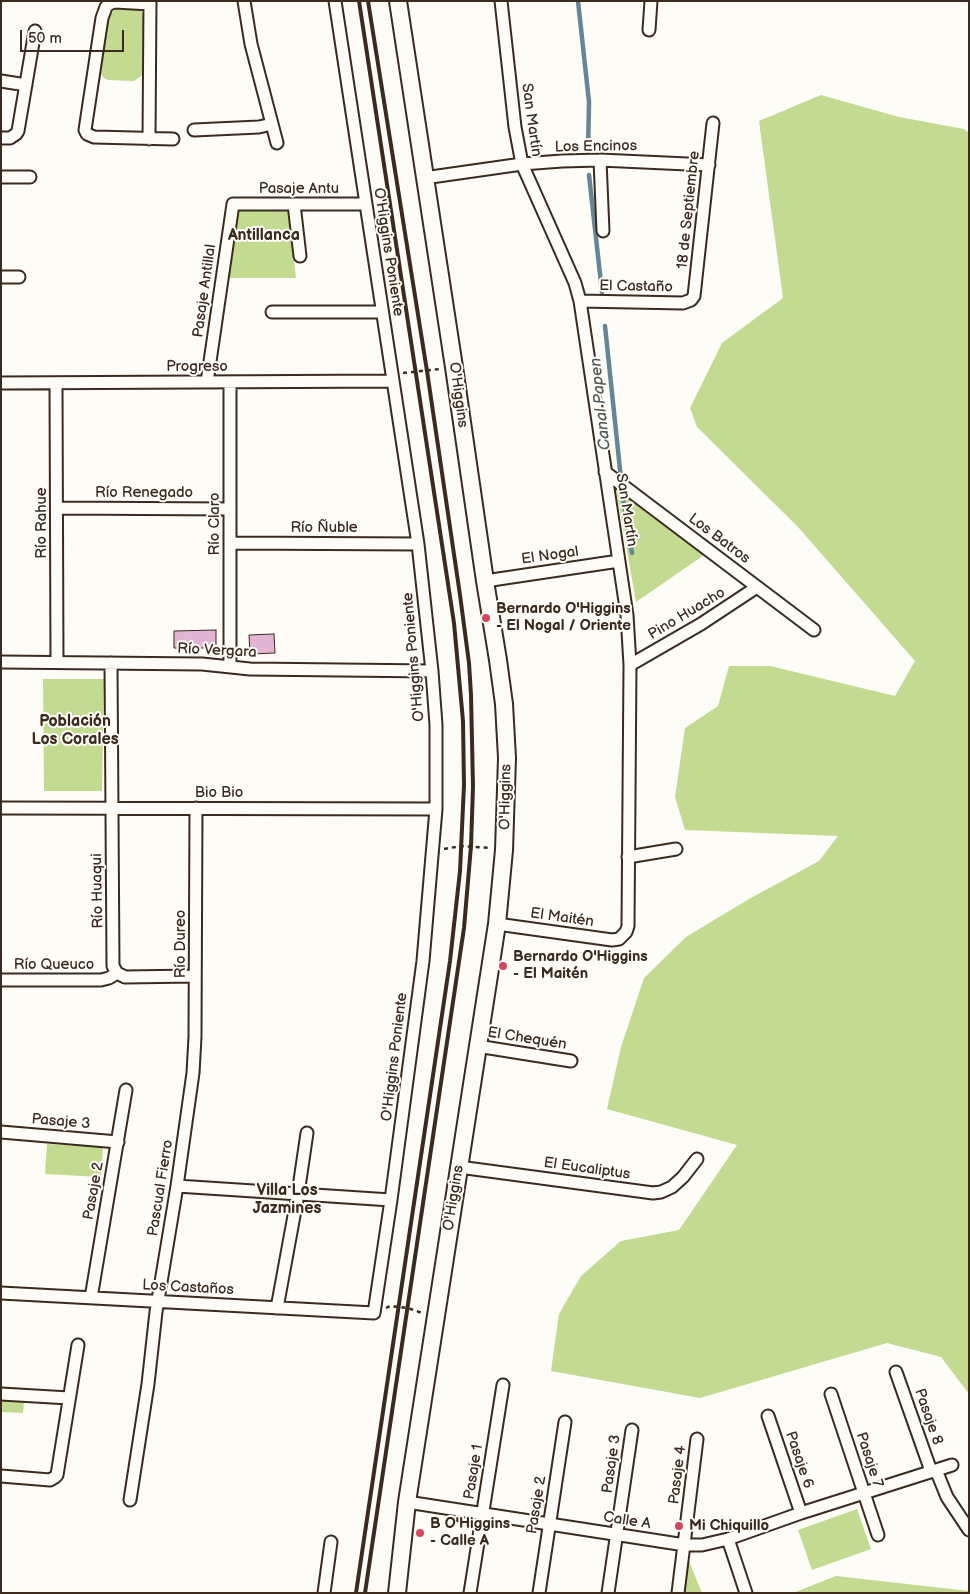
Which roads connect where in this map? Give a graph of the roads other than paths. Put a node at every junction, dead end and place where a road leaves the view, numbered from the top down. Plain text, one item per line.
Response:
1 (244, 1) edge
2 (335, 1) edge
3 (398, 1) edge
4 (501, 1) edge
5 (651, 1) edge
6 (150, 3) edge
7 (649, 30) dead end
8 (35, 31) dead end
9 (1, 81) edge
10 (26, 85) junction
11 (713, 123) dead end
12 (272, 124) junction
13 (194, 130) dead end
14 (1, 138) edge
15 (149, 138) junction
16 (173, 139) dead end
17 (277, 143) dead end
18 (600, 160) junction
19 (522, 164) junction
20 (709, 165) junction
21 (1, 177) edge
22 (30, 177) dead end
23 (424, 178) junction
24 (233, 204) joint
25 (294, 204) junction
26 (365, 204) junction
27 (603, 231) dead end
28 (300, 256) dead end
29 (1, 277) edge
30 (19, 277) dead end
31 (580, 300) junction
32 (691, 300) joint
33 (272, 312) dead end
34 (382, 312) junction
35 (393, 380) junction
36 (207, 382) junction
37 (230, 382) junction
38 (1, 383) edge
39 (56, 383) junction
40 (606, 472) junction
41 (57, 508) junction
42 (230, 509) junction
43 (230, 543) junction
44 (418, 544) junction
45 (619, 561) junction
46 (485, 581) junction
47 (757, 587) junction
48 (814, 630) dead end
49 (1, 662) edge
50 (57, 662) junction
51 (111, 664) junction
52 (630, 665) junction
53 (230, 666) junction
54 (432, 671) junction
55 (1, 808) edge
56 (112, 808) junction
57 (196, 808) junction
58 (436, 809) junction
59 (676, 849) dead end
60 (628, 857) junction
61 (498, 924) junction
62 (622, 937) joint
63 (118, 973) junction
64 (196, 976) junction
65 (1, 980) edge
66 (478, 1046) junction
67 (571, 1061) dead end
68 (192, 1079) joint
69 (126, 1090) dead end
70 (1, 1132) edge
71 (307, 1133) dead end
72 (118, 1142) junction
73 (697, 1159) dead end
74 (459, 1167) junction
75 (177, 1186) junction
76 (298, 1194) junction
77 (391, 1200) junction
78 (1, 1293) edge
79 (91, 1298) junction
80 (158, 1302) junction
81 (278, 1308) junction
82 (374, 1313) joint
83 (78, 1345) dead end
84 (896, 1372) dead end
85 (503, 1385) dead end
86 (1, 1394) edge
87 (831, 1394) dead end
88 (70, 1398) junction
89 (768, 1416) dead end
90 (565, 1422) dead end
91 (632, 1430) dead end
92 (697, 1439) dead end
93 (952, 1465) dead end
94 (934, 1471) junction
95 (1, 1476) edge
96 (864, 1492) junction
97 (130, 1500) dead end
98 (407, 1502) junction
99 (801, 1513) junction
100 (483, 1514) junction
101 (550, 1524) junction
102 (969, 1530) edge
103 (616, 1534) junction
104 (878, 1535) dead end
105 (728, 1539) junction
106 (331, 1542) dead end
107 (685, 1545) junction
108 (324, 1593) edge
109 (397, 1593) edge
110 (470, 1593) edge
111 (539, 1593) edge
112 (608, 1593) edge
113 (678, 1593) edge
114 (746, 1593) edge

1 - 12 street
2 - 26 street, O'Higgins Poniente
3 - 23 street, O'Higgins
4 - 19 street, San Martín
5 - 7 street
6 - 15 street
6 - 15 street
8 - 10 street
9 - 10 street
10 - 14 street
11 - 20 street, 18 de Septiembre
12 - 13 street
12 - 17 street
15 - 16 street
18 - 19 street, Los Encinos
18 - 20 street, Los Encinos
18 - 27 street
19 - 23 street, Los Encinos
19 - 31 street, San Martín
20 - 32 street, 18 de Septiembre
21 - 22 street
23 - 46 street, O'Higgins
24 - 25 street, Pasaje Antu
24 - 36 street, Pasaje Antillal
25 - 26 street, Pasaje Antu
25 - 28 street
26 - 34 street, O'Higgins Poniente
29 - 30 street
31 - 32 street, El Castaño
31 - 40 street, San Martín
33 - 34 street
34 - 35 street, O'Higgins Poniente
35 - 37 street, Progreso
35 - 44 street, O'Higgins Poniente
36 - 37 street, Progreso
36 - 39 street, Progreso
37 - 42 street, Río Claro
38 - 39 street, Progreso
39 - 41 street, Río Rahue
40 - 45 street, San Martín
40 - 47 street, Los Batros
41 - 42 street, Río Renegado
41 - 50 street, Río Rahue
42 - 43 street, Río Claro
43 - 44 street, Río Ñuble
43 - 53 street, Río Claro
44 - 54 street, O'Higgins Poniente
45 - 46 street, El Nogal
45 - 52 street, San Martín
46 - 61 street, O'Higgins
47 - 48 street, Los Batros
47 - 52 street, Pino Huacho
49 - 50 street, Río Vergara
50 - 51 street, Río Vergara
51 - 53 street, Río Vergara
51 - 56 street, Río Huaqui
52 - 60 street, San Martín
53 - 54 street, Río Vergara
54 - 58 street, O'Higgins Poniente
55 - 56 street, Bio Bio
56 - 57 street, Bio Bio
56 - 63 street, Río Huaqui
57 - 58 street, Bio Bio
57 - 64 street, Río Dureo
58 - 77 street, O'Higgins Poniente
59 - 60 street
60 - 62 street, San Martín
61 - 62 street, El Maitén
61 - 66 street, O'Higgins
63 - 64 street, Río Queuco
63 - 65 street, Río Queuco
64 - 68 street, Río Dureo
66 - 67 street, El Chequén
66 - 74 street, O'Higgins
68 - 75 street, Pascual Fierro
69 - 72 street, Pasaje 2
70 - 72 street, Pasaje 3
71 - 76 street
72 - 79 street, Pasaje 2
73 - 74 street, El Eucaliptus
74 - 98 street, O'Higgins
75 - 76 street
75 - 80 street, Pascual Fierro
76 - 77 street
76 - 81 street
77 - 82 street, O'Higgins Poniente
78 - 79 street, Los Castaños
79 - 80 street, Los Castaños
80 - 81 street, Los Castaños
80 - 97 street, Pascual Fierro
81 - 82 street, Los Castaños
83 - 88 street
84 - 94 street, Pasaje 8
85 - 100 street, Pasaje 1
86 - 88 street
87 - 96 street, Pasaje 7
88 - 95 street
89 - 99 street, Pasaje 6
90 - 101 street, Pasaje 2
91 - 103 street, Pasaje 3
92 - 107 street, Pasaje 4
93 - 94 street, Calle A
94 - 96 street, Calle A
94 - 102 street, Pasaje 8
96 - 99 street, Calle A
96 - 104 street, Pasaje 7
98 - 100 street, Calle A
98 - 109 street, O'Higgins
99 - 105 street, Calle A
100 - 101 street, Calle A
100 - 110 street, Pasaje 1
101 - 103 street, Calle A
101 - 111 street, Pasaje 2
103 - 107 street, Calle A
103 - 112 street, Pasaje 3
105 - 107 street, Calle A
105 - 114 street
106 - 108 street
107 - 113 street, Pasaje 4

